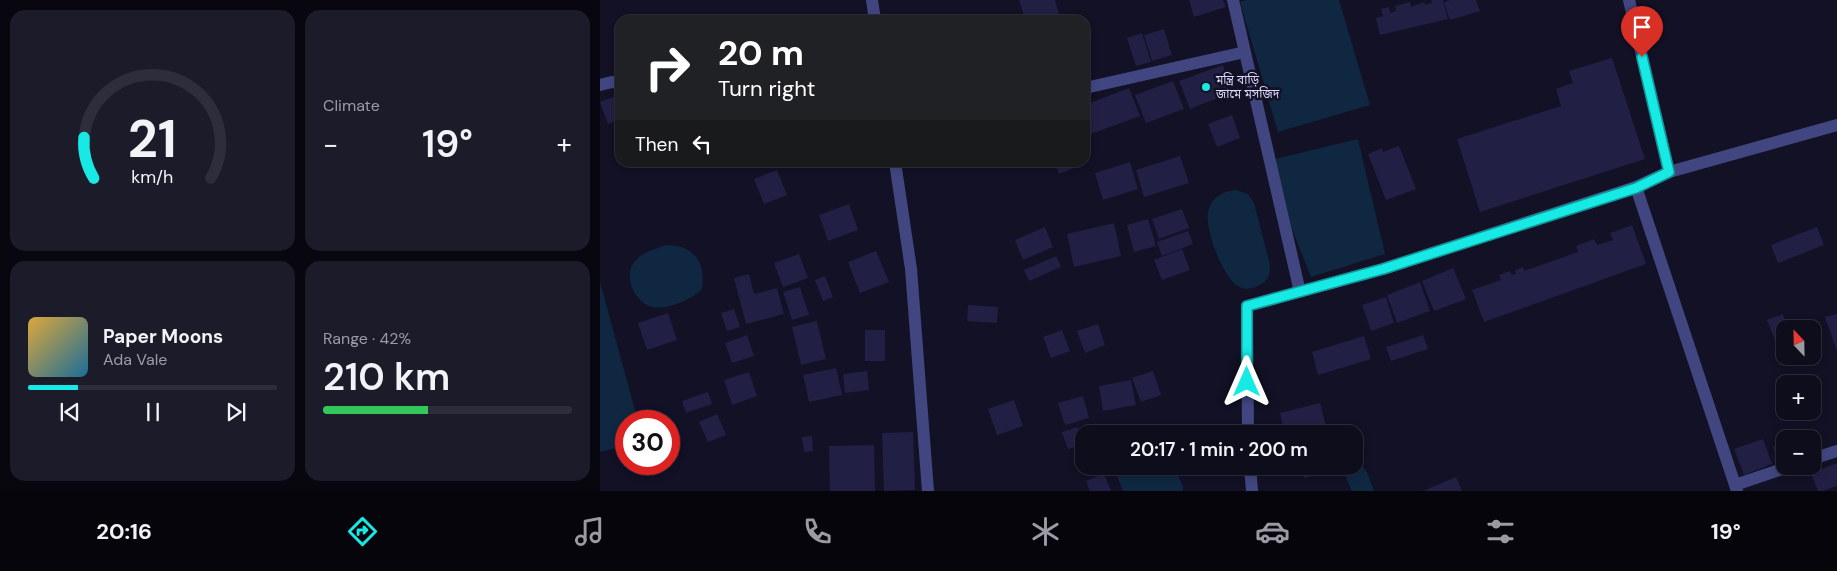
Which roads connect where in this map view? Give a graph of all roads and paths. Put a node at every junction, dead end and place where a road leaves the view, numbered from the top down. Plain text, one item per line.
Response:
1 (872, 0) edge
2 (1233, 0) edge
3 (1629, 0) edge
4 (874, 15) edge
5 (1245, 52) junction
6 (615, 82) edge
7 (600, 84) edge
8 (1090, 87) edge
9 (1837, 125) edge
10 (896, 167) edge
11 (1669, 172) junction
12 (1636, 188) junction
13 (1300, 292) junction
14 (1248, 425) edge
15 (1837, 450) edge
16 (1821, 456) edge
17 (1776, 472) edge
18 (1251, 475) edge
19 (1736, 488) edge
20 (928, 491) edge
21 (1252, 491) edge

1 - 4 street
2 - 5 street
3 - 11 street
5 - 8 street
5 - 13 street
6 - 7 street
9 - 11 street
10 - 20 street
11 - 12 street
12 - 13 street
12 - 19 street
13 - 14 street
15 - 16 street
17 - 19 street
18 - 21 street

